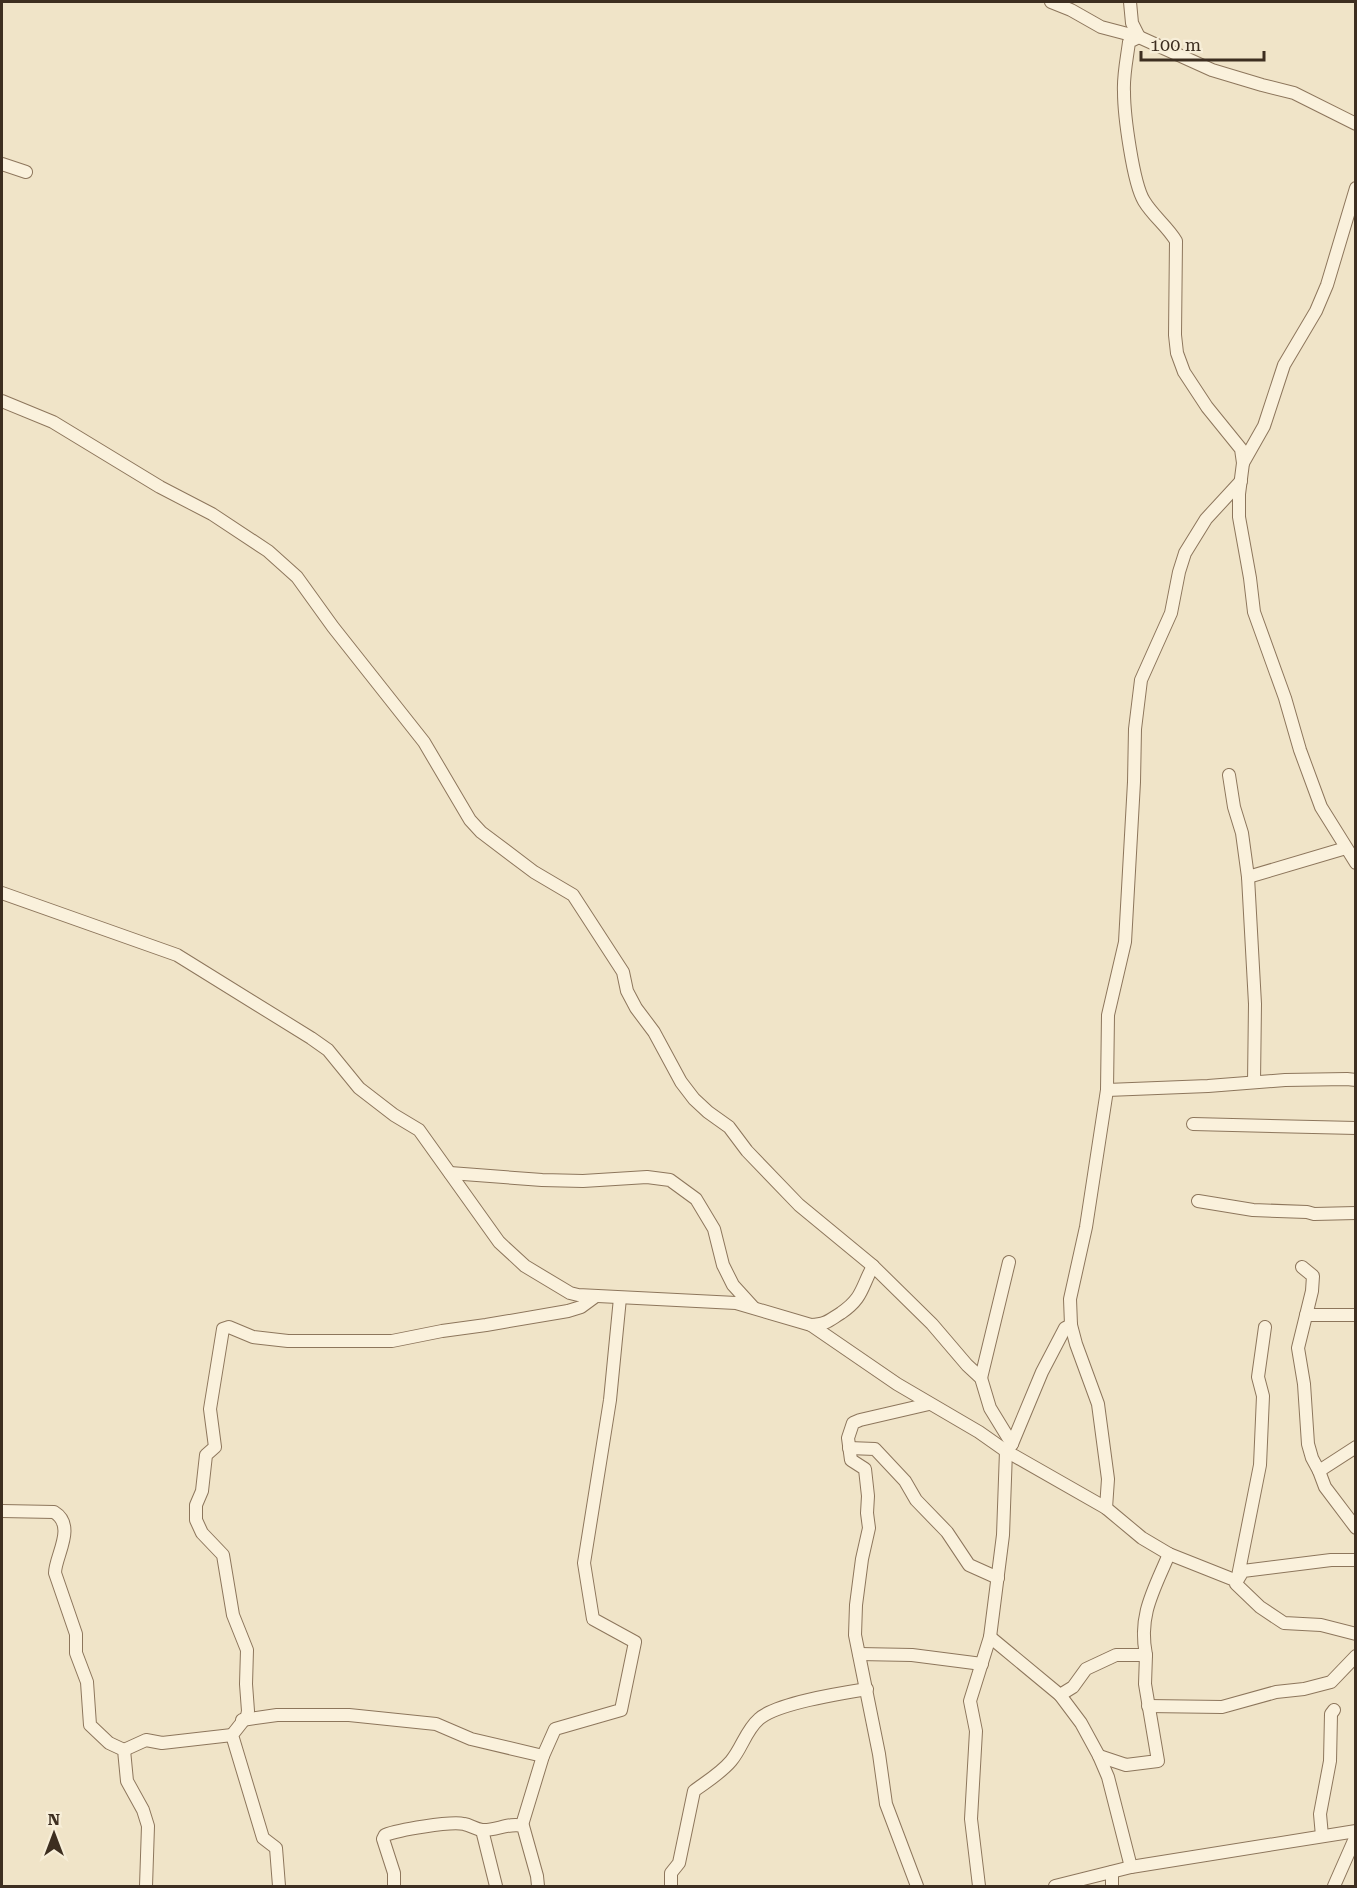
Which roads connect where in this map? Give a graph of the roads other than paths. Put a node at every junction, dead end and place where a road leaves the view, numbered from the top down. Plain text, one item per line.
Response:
1 (1050, 2) edge
2 (1130, 2) edge
3 (1140, 37) junction
4 (1356, 124) edge
5 (2, 164) edge
6 (26, 172) dead end
7 (1356, 188) edge
8 (2, 401) edge
9 (1244, 463) junction
10 (1241, 481) junction
11 (1229, 775) dead end
12 (1346, 848) junction
13 (1356, 863) edge
14 (1248, 877) junction
15 (2, 893) edge
16 (1356, 1080) edge
17 (1254, 1082) junction
18 (1107, 1090) junction
19 (1194, 1124) dead end
20 (1356, 1128) edge
21 (450, 1173) junction
22 (1198, 1201) dead end
23 (1356, 1213) edge
24 (1009, 1263) dead end
25 (873, 1266) junction
26 (1302, 1267) dead end
27 (596, 1296) junction
28 (620, 1298) junction
29 (753, 1307) junction
30 (1356, 1315) edge
31 (1306, 1316) junction
32 (811, 1325) junction
33 (1071, 1325) junction
34 (1265, 1327) dead end
35 (981, 1378) junction
36 (929, 1404) junction
37 (1356, 1447) edge
38 (1009, 1448) junction
39 (850, 1454) junction
40 (1319, 1471) junction
41 (1106, 1508) junction
42 (2, 1511) edge
43 (1356, 1528) edge
44 (1169, 1554) junction
45 (1356, 1560) edge
46 (998, 1578) junction
47 (1237, 1581) junction
48 (1356, 1634) edge
49 (990, 1637) junction
50 (859, 1654) junction
51 (1146, 1655) junction
52 (1356, 1656) edge
53 (982, 1664) junction
54 (867, 1689) junction
55 (1060, 1695) junction
56 (1148, 1706) junction
57 (1334, 1710) dead end
58 (242, 1720) junction
59 (232, 1735) junction
60 (124, 1750) junction
61 (543, 1756) junction
62 (1099, 1756) junction
63 (522, 1825) junction
64 (482, 1830) junction
65 (1356, 1831) edge
66 (1322, 1836) junction
67 (1356, 1836) edge
68 (1131, 1867) junction
69 (1112, 1872) junction
70 (146, 1887) edge
71 (279, 1887) edge
72 (394, 1887) edge
73 (496, 1887) edge
74 (538, 1887) edge
75 (671, 1887) edge
76 (917, 1887) edge
77 (979, 1887) edge
78 (1055, 1887) edge
79 (1112, 1887) edge
80 (1334, 1887) edge

1 - 3 street
2 - 3 street
3 - 4 street
3 - 9 street
5 - 6 street
7 - 9 street
8 - 25 street
9 - 10 street
10 - 12 street
10 - 18 street
11 - 14 street
12 - 13 street
12 - 14 street
14 - 17 street
15 - 21 street
16 - 17 street
17 - 18 street
18 - 33 street
19 - 20 street
21 - 27 street
21 - 29 street
22 - 23 street
24 - 35 street
25 - 32 street
25 - 35 street
26 - 31 street
27 - 28 street
27 - 58 street
28 - 29 street
28 - 61 street
29 - 32 street
30 - 31 street
31 - 40 street
32 - 36 street
33 - 38 street
33 - 41 street
34 - 47 street
35 - 38 street
36 - 38 street
36 - 39 street
37 - 40 street
38 - 41 street
38 - 46 street
39 - 46 street
39 - 50 street
40 - 43 street
41 - 44 street
42 - 60 street
44 - 47 street
44 - 51 street
45 - 47 street
46 - 49 street
47 - 48 street
49 - 53 street
49 - 55 street
50 - 53 street
50 - 54 street
51 - 55 street
51 - 56 street
52 - 56 street
53 - 77 street
54 - 75 street
54 - 76 street
55 - 62 street
56 - 62 street
57 - 66 street
58 - 59 street
58 - 61 street
59 - 60 street
59 - 71 street
60 - 70 street
61 - 63 street
62 - 68 street
63 - 64 street
63 - 74 street
64 - 72 street
64 - 73 street
65 - 66 street
66 - 68 street
67 - 80 street
68 - 69 street
69 - 78 street
69 - 79 street

